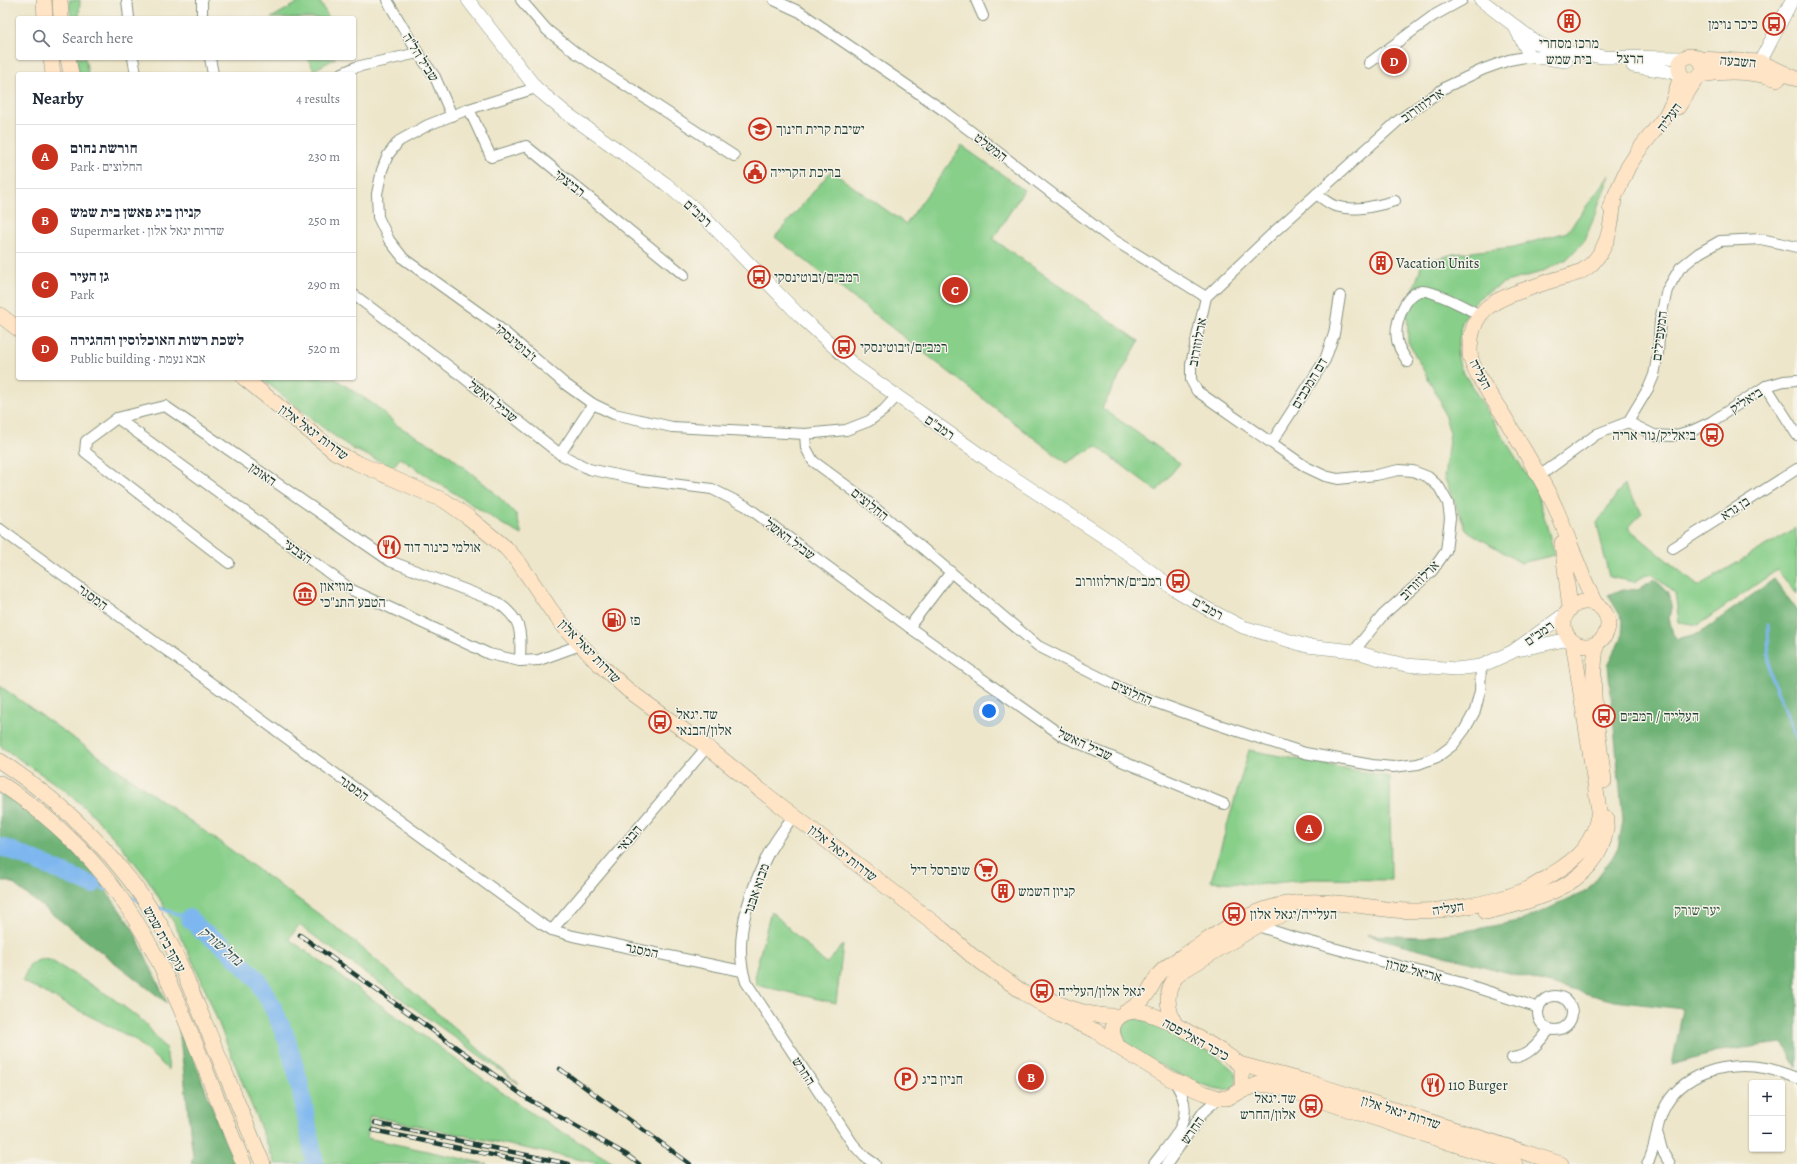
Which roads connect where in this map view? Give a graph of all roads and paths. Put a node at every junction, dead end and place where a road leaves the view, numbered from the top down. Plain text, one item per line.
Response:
1 (44, 0) edge
2 (60, 0) edge
3 (127, 0) edge
4 (202, 0) edge
5 (387, 0) edge
6 (468, 0) edge
7 (521, 0) edge
8 (774, 0) edge
9 (976, 0) edge
10 (1462, 0) edge
11 (1481, 0) edge
12 (1792, 0) edge
13 (45, 16) edge
14 (62, 16) edge
15 (129, 16) edge
16 (202, 16) edge
17 (983, 16) dead end
18 (1515, 27) junction
19 (1532, 40) junction
20 (418, 53) junction
21 (1530, 56) junction
22 (1683, 58) junction
23 (1699, 59) junction
24 (51, 60) edge
25 (68, 60) edge
26 (134, 60) edge
27 (210, 60) edge
28 (1760, 62) junction
29 (1369, 63) dead end
30 (54, 72) edge
31 (71, 72) edge
32 (136, 72) edge
33 (213, 72) edge
34 (345, 72) edge
35 (1689, 76) junction
36 (1797, 79) edge
37 (1797, 87) edge
38 (536, 88) junction
39 (469, 110) junction
40 (452, 116) junction
41 (734, 156) dead end
42 (1316, 194) junction
43 (1395, 201) dead end
44 (1797, 247) edge
45 (684, 275) dead end
46 (1340, 296) dead end
47 (356, 297) edge
48 (1206, 297) junction
49 (0, 315) edge
50 (1480, 315) junction
51 (16, 328) edge
52 (1408, 362) dead end
53 (246, 380) edge
54 (1797, 380) edge
55 (1766, 386) junction
56 (896, 396) junction
57 (594, 404) junction
58 (117, 418) junction
59 (1628, 422) junction
60 (805, 434) junction
61 (1797, 435) edge
62 (1272, 442) junction
63 (560, 454) junction
64 (1797, 469) edge
65 (1538, 477) junction
66 (1557, 511) junction
67 (0, 529) edge
68 (1673, 548) dead end
69 (229, 563) dead end
70 (952, 572) junction
71 (1594, 603) junction
72 (1568, 611) junction
73 (910, 627) junction
74 (1571, 641) junction
75 (1597, 644) junction
76 (580, 645) junction
77 (1354, 651) junction
78 (1512, 652) junction
79 (520, 661) junction
80 (1481, 666) junction
81 (707, 747) junction
82 (0, 761) edge
83 (0, 783) edge
84 (1224, 804) dead end
85 (794, 815) junction
86 (1283, 914) junction
87 (1258, 926) junction
88 (942, 929) junction
89 (552, 930) junction
90 (1288, 936) junction
91 (742, 971) junction
92 (1539, 1008) junction
93 (1121, 1015) junction
94 (1176, 1026) junction
95 (1550, 1029) junction
96 (1118, 1047) junction
97 (1512, 1058) dead end
98 (1239, 1064) junction
99 (1797, 1078) edge
100 (1172, 1079) junction
101 (1239, 1092) junction
102 (1219, 1098) junction
103 (1658, 1131) junction
104 (244, 1164) edge
105 (263, 1164) edge
106 (875, 1164) edge
107 (1154, 1164) edge
108 (1166, 1164) edge
109 (1515, 1164) edge
110 (1561, 1164) edge
111 (1647, 1164) edge
112 (1670, 1164) edge

1 - 13 main road
2 - 14 main road
3 - 15 street
4 - 16 street
5 - 20 street, שביל הל"ה
6 - 38 street, רמב"ם
7 - 41 street
8 - 48 street, המשלט
9 - 17 street
10 - 29 street
11 - 18 street, הרצל
12 - 28 street
18 - 19 street, הרצל
18 - 21 street, הרצל
19 - 21 street
19 - 22 street, הרצל
20 - 34 street
20 - 40 street, שביל הל"ה
21 - 35 street, הרצל
21 - 42 street, ארלוזורוב
22 - 23 main road, השבעה
22 - 35 main road
23 - 28 main road, השבעה
23 - 35 main road
24 - 30 main road
25 - 31 main road
26 - 32 street
27 - 33 street
28 - 36 main road, השבעה
35 - 37 main road, השבעה
35 - 50 main road, העליה
38 - 39 street, ז'בוטינסקי
38 - 56 street, רמב"ם
39 - 40 street, ז'בוטינסקי
39 - 45 street, רביצקי
40 - 57 street, ז'בוטינסקי
42 - 43 street
42 - 48 street, ארלוזורוב
44 - 59 street, המעפילים
46 - 62 street, דם המכבים
47 - 63 street, שביל האשל
48 - 62 street, ארלוזורוב
49 - 51 main road
50 - 52 street
50 - 65 main road, העליה
53 - 76 main road, שדרות יגאל אלון
54 - 55 street
55 - 59 street, ביאליק
55 - 61 street, ביאליק
56 - 60 street, ז'בוטינסקי
56 - 77 street, רמב"ם
57 - 60 street, ז'בוטינסקי
57 - 63 street
58 - 69 street, האומן
58 - 79 street, הצבעי
58 - 79 street, האומן
59 - 65 street
60 - 70 street, החלוצים
62 - 77 street, ארלוזורוב
63 - 73 street, שביל האשל
64 - 68 street, בן גרא
65 - 66 main road, העליה
66 - 71 main road, העליה
66 - 72 main road, העליה
67 - 89 street, המסגר
70 - 73 street
70 - 80 street, החלוצים
71 - 72 main road
71 - 75 main road
72 - 74 main road
72 - 78 street, רמב"ם
73 - 84 street, שביל האשל
74 - 75 main road
74 - 78 street, רמב"ם
74 - 93 main road, העליה
75 - 86 main road, העליה
76 - 79 street
76 - 81 main road, שדרות יגאל אלון
77 - 80 street, רמב"ם
78 - 80 street, רמב"ם
81 - 85 main road, שדרות יגאל אלון
81 - 89 street, הבנאי
82 - 105 main road, עוקף בית שמש
83 - 104 main road, עוקף בית שמש
85 - 88 main road, שדרות יגאל אלון
85 - 91 street, מבוא אבנר
86 - 87 main road, העליה
86 - 90 street
87 - 90 street, אריאל שרון
87 - 94 main road, העליה
88 - 93 main road, שדרות יגאל אלון
88 - 96 main road, שדרות יגאל אלון
89 - 91 street, המסגר
90 - 92 street, אריאל שרון
91 - 106 street, החרש
92 - 95 street
92 - 95 street
93 - 94 main road, כיכר האליפסה
93 - 96 main road
94 - 98 main road, כיכר האליפסה
95 - 97 street
96 - 100 main road
98 - 101 main road, כיכר האליפסה
98 - 110 main road, שדרות יגאל אלון
99 - 103 street
100 - 102 main road
100 - 107 street, החרש
101 - 102 main road
101 - 109 main road, שדרות יגאל אלון
102 - 108 street, החרש
103 - 111 street
103 - 112 street

